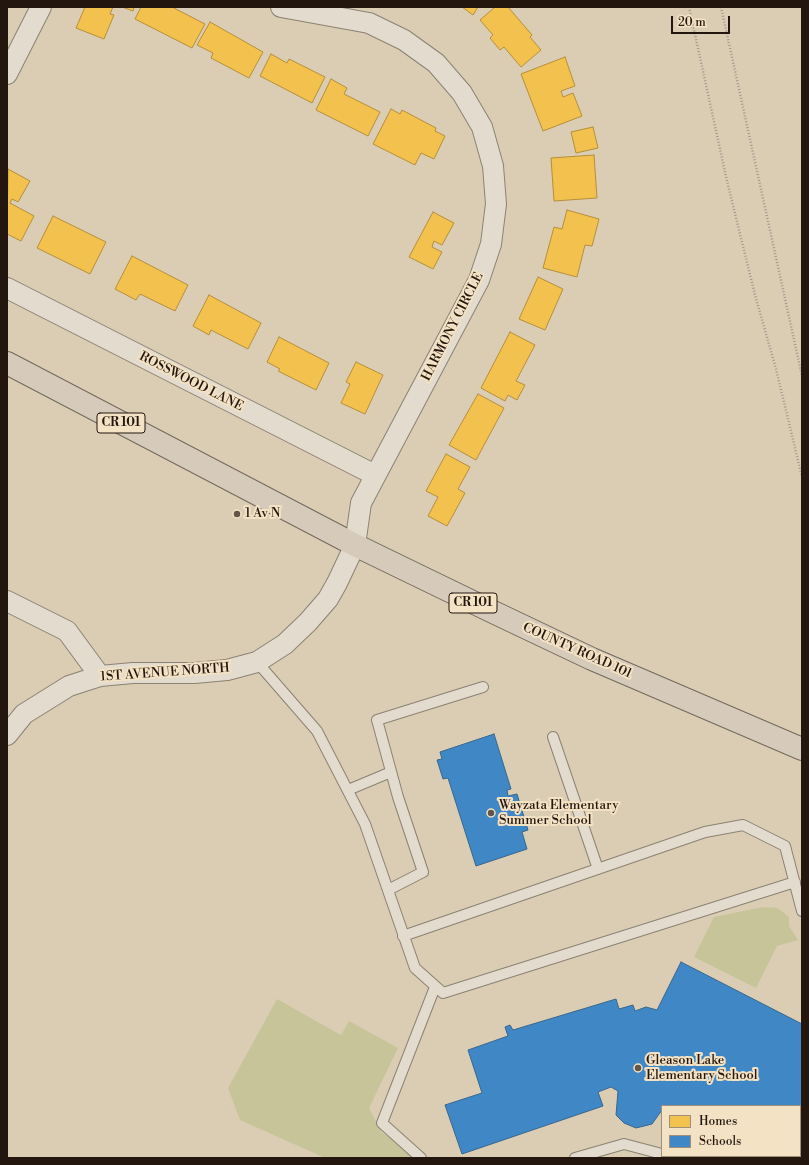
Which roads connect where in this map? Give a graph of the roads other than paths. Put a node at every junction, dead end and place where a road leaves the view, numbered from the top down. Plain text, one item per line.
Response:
1 (41, 7) edge
2 (281, 7) edge
3 (7, 74) edge
4 (7, 288) edge
5 (7, 363) edge
6 (375, 475) junction
7 (355, 545) junction
8 (7, 601) edge
9 (257, 662) junction
10 (100, 676) junction
11 (483, 687) dead end
12 (7, 735) edge
13 (553, 737) dead end
14 (802, 749) edge
15 (391, 772) junction
16 (348, 790) junction
17 (598, 869) junction
18 (795, 882) junction
19 (388, 890) junction
20 (802, 911) edge
21 (403, 936) junction
22 (435, 987) junction
23 (661, 1154) edge
24 (422, 1158) edge
25 (574, 1158) edge

1 - 3 street
2 - 6 street, HARMONY CIRCLE
4 - 6 street, ROSSWOOD LANE
5 - 7 main road, CR 101
6 - 7 street, HARMONY CIRCLE
7 - 9 street, 1ST AVENUE NORTH
7 - 14 main road, COUNTY ROAD 101 / CR 101
8 - 10 street
9 - 10 street, 1ST AVENUE NORTH
9 - 16 lane
10 - 12 street, 1ST AVENUE NORTH
11 - 15 lane
13 - 17 lane
15 - 16 lane
15 - 19 lane
16 - 19 lane
17 - 18 lane
17 - 21 lane
18 - 20 lane
18 - 22 lane
19 - 21 lane
21 - 22 lane
22 - 24 lane
23 - 25 lane

